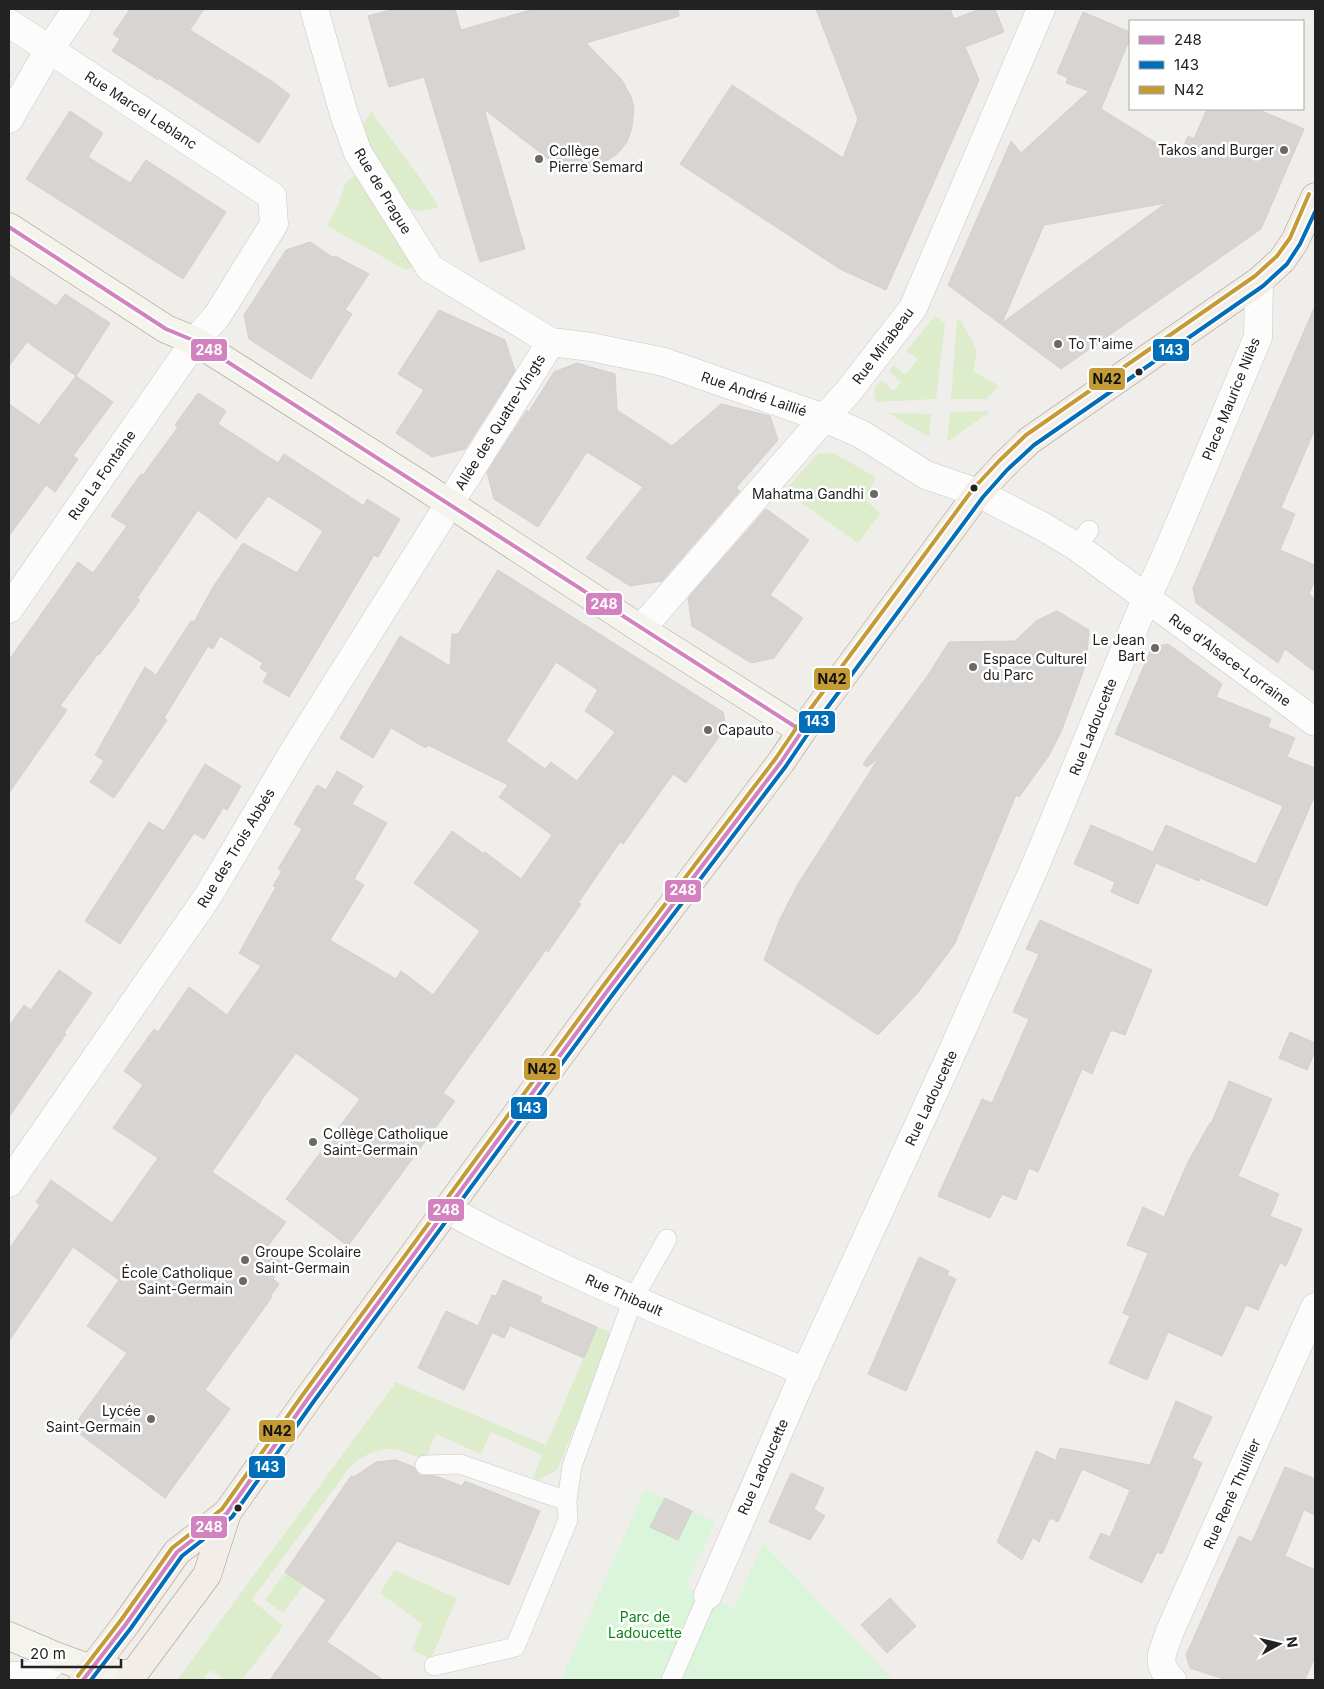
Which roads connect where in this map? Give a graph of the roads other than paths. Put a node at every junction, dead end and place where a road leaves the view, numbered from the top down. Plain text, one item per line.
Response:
1 (77, 9) edge
2 (314, 9) edge
3 (1041, 9) edge
4 (9, 23) edge
5 (49, 50) junction
6 (9, 119) edge
7 (272, 196) joint
8 (1315, 196) edge
9 (9, 227) edge
10 (1259, 281) junction
11 (521, 324) joint
12 (195, 341) junction
13 (551, 342) junction
14 (824, 418) junction
15 (978, 492) junction
16 (449, 503) junction
17 (1146, 599) junction
18 (9, 609) edge
19 (641, 629) junction
20 (1315, 722) edge
21 (802, 731) junction
22 (9, 1184) edge
23 (447, 1209) junction
24 (667, 1239) dead end
25 (633, 1299) junction
26 (1315, 1307) edge
27 (806, 1372) junction
28 (425, 1465) dead end
29 (567, 1501) junction
30 (227, 1513) junction
31 (708, 1595) joint
32 (9, 1636) edge
33 (58, 1657) junction
34 (434, 1666) dead end
35 (87, 1674) edge
36 (9, 1676) edge
37 (131, 1678) edge
38 (671, 1680) edge
39 (1172, 1680) edge

1 - 5 street
2 - 11 street, Rue de Prague
3 - 14 street, Rue Mirabeau
4 - 5 street, Rue Marcel Leblanc
5 - 6 street
5 - 7 street, Rue Marcel Leblanc
7 - 12 street, Rue La Fontaine
8 - 10 main road
9 - 12 street
10 - 15 main road
10 - 17 street, Place Maurice Nilès
11 - 13 street, Rue André Laillié
12 - 16 street
12 - 18 street, Rue La Fontaine
13 - 14 street, Rue André Laillié
13 - 16 street, Allée des Quatre-Vingts
14 - 15 street, Rue André Laillié
14 - 19 street, Rue Mirabeau
15 - 17 street
15 - 21 main road
16 - 19 street
16 - 22 street, Rue des Trois Abbés
17 - 20 street, Rue d'Alsace-Lorraine
17 - 27 street, Rue Ladoucette
19 - 21 street
21 - 23 main road
23 - 25 street, Rue Thibault
23 - 30 main road
24 - 25 lane
25 - 27 street, Rue Thibault
25 - 29 lane
26 - 39 street, Rue René Thuillier
27 - 31 street, Rue Ladoucette
28 - 29 lane
29 - 34 lane
30 - 35 main road
30 - 37 main road
31 - 38 lane
32 - 33 street
33 - 35 street
33 - 36 street
35 - 37 street

